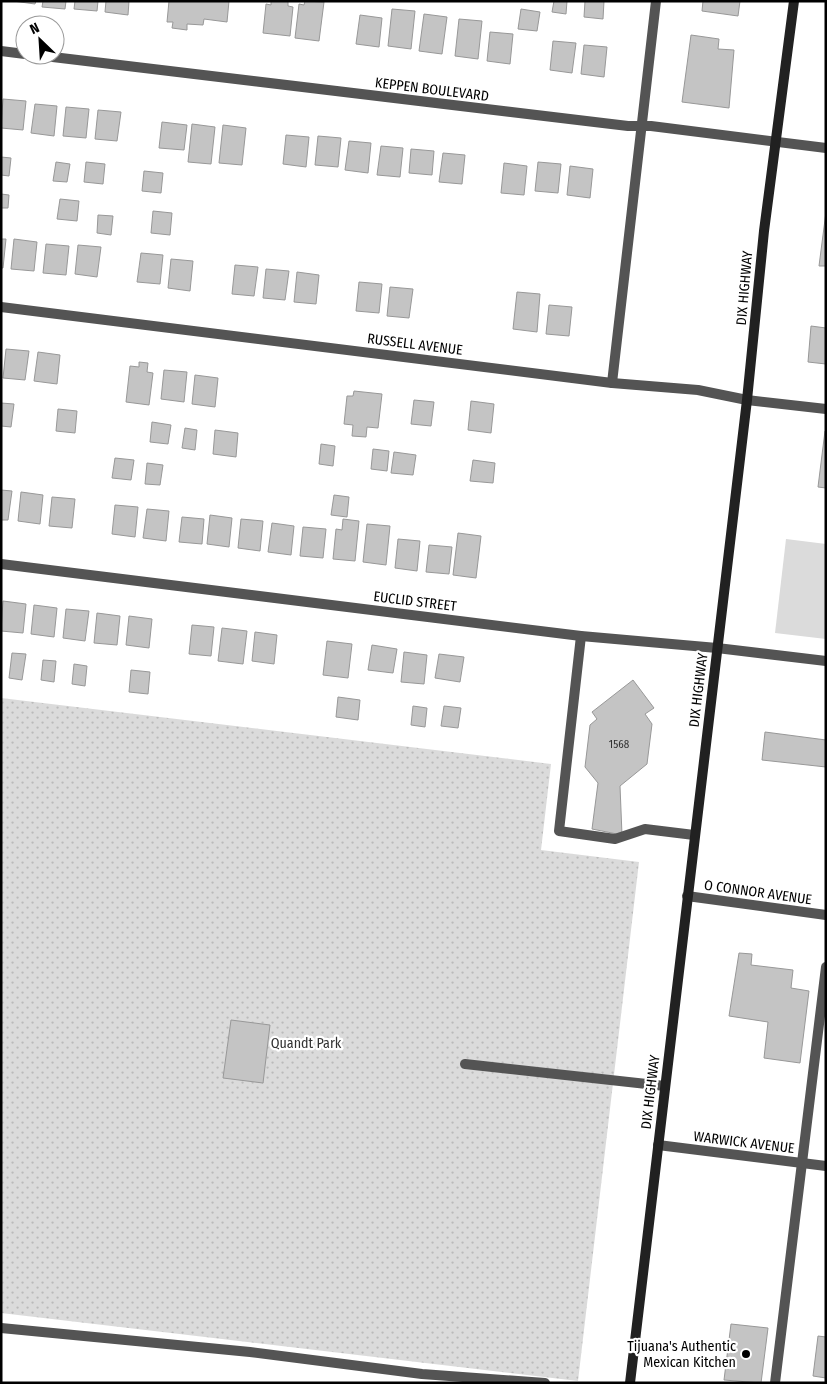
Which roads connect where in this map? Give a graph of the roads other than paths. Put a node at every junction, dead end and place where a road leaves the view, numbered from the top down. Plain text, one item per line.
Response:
1 (656, 1) edge
2 (794, 1) edge
3 (1, 51) edge
4 (15, 53) edge
5 (65, 58) edge
6 (641, 126) junction
7 (777, 142) junction
8 (826, 148) edge
9 (1, 307) edge
10 (612, 382) junction
11 (747, 400) junction
12 (826, 409) edge
13 (1, 564) edge
14 (581, 636) junction
15 (717, 648) junction
16 (826, 661) edge
17 (694, 835) junction
18 (687, 896) junction
19 (826, 914) edge
20 (826, 967) edge
21 (465, 1064) dead end
22 (665, 1086) junction
23 (658, 1145) junction
24 (802, 1163) junction
25 (826, 1166) edge
26 (1, 1328) edge
27 (545, 1383) edge
28 (630, 1383) edge
29 (775, 1383) edge

1 - 6 street
2 - 7 main road, DIX HIGHWAY
3 - 4 street
5 - 6 street, KEPPEN BOULEVARD
6 - 7 street, KEPPEN BOULEVARD
6 - 10 street
7 - 8 street, KEPPEN BOULEVARD
7 - 11 main road, DIX HIGHWAY
9 - 10 street, RUSSELL AVENUE
10 - 11 street, RUSSELL AVENUE
11 - 12 street, RUSSELL AVENUE
11 - 15 main road, DIX HIGHWAY
13 - 14 street, EUCLID STREET
14 - 15 street, EUCLID STREET
14 - 17 street
15 - 16 street, EUCLID STREET
15 - 17 main road, DIX HIGHWAY
17 - 18 main road, DIX HIGHWAY
18 - 19 street, O CONNOR AVENUE
18 - 22 main road, DIX HIGHWAY
20 - 24 street
21 - 22 street
22 - 23 main road, DIX HIGHWAY
23 - 24 street, WARWICK AVENUE
23 - 28 main road, DIX HIGHWAY
24 - 25 street, WARWICK AVENUE
24 - 29 street
26 - 27 street

